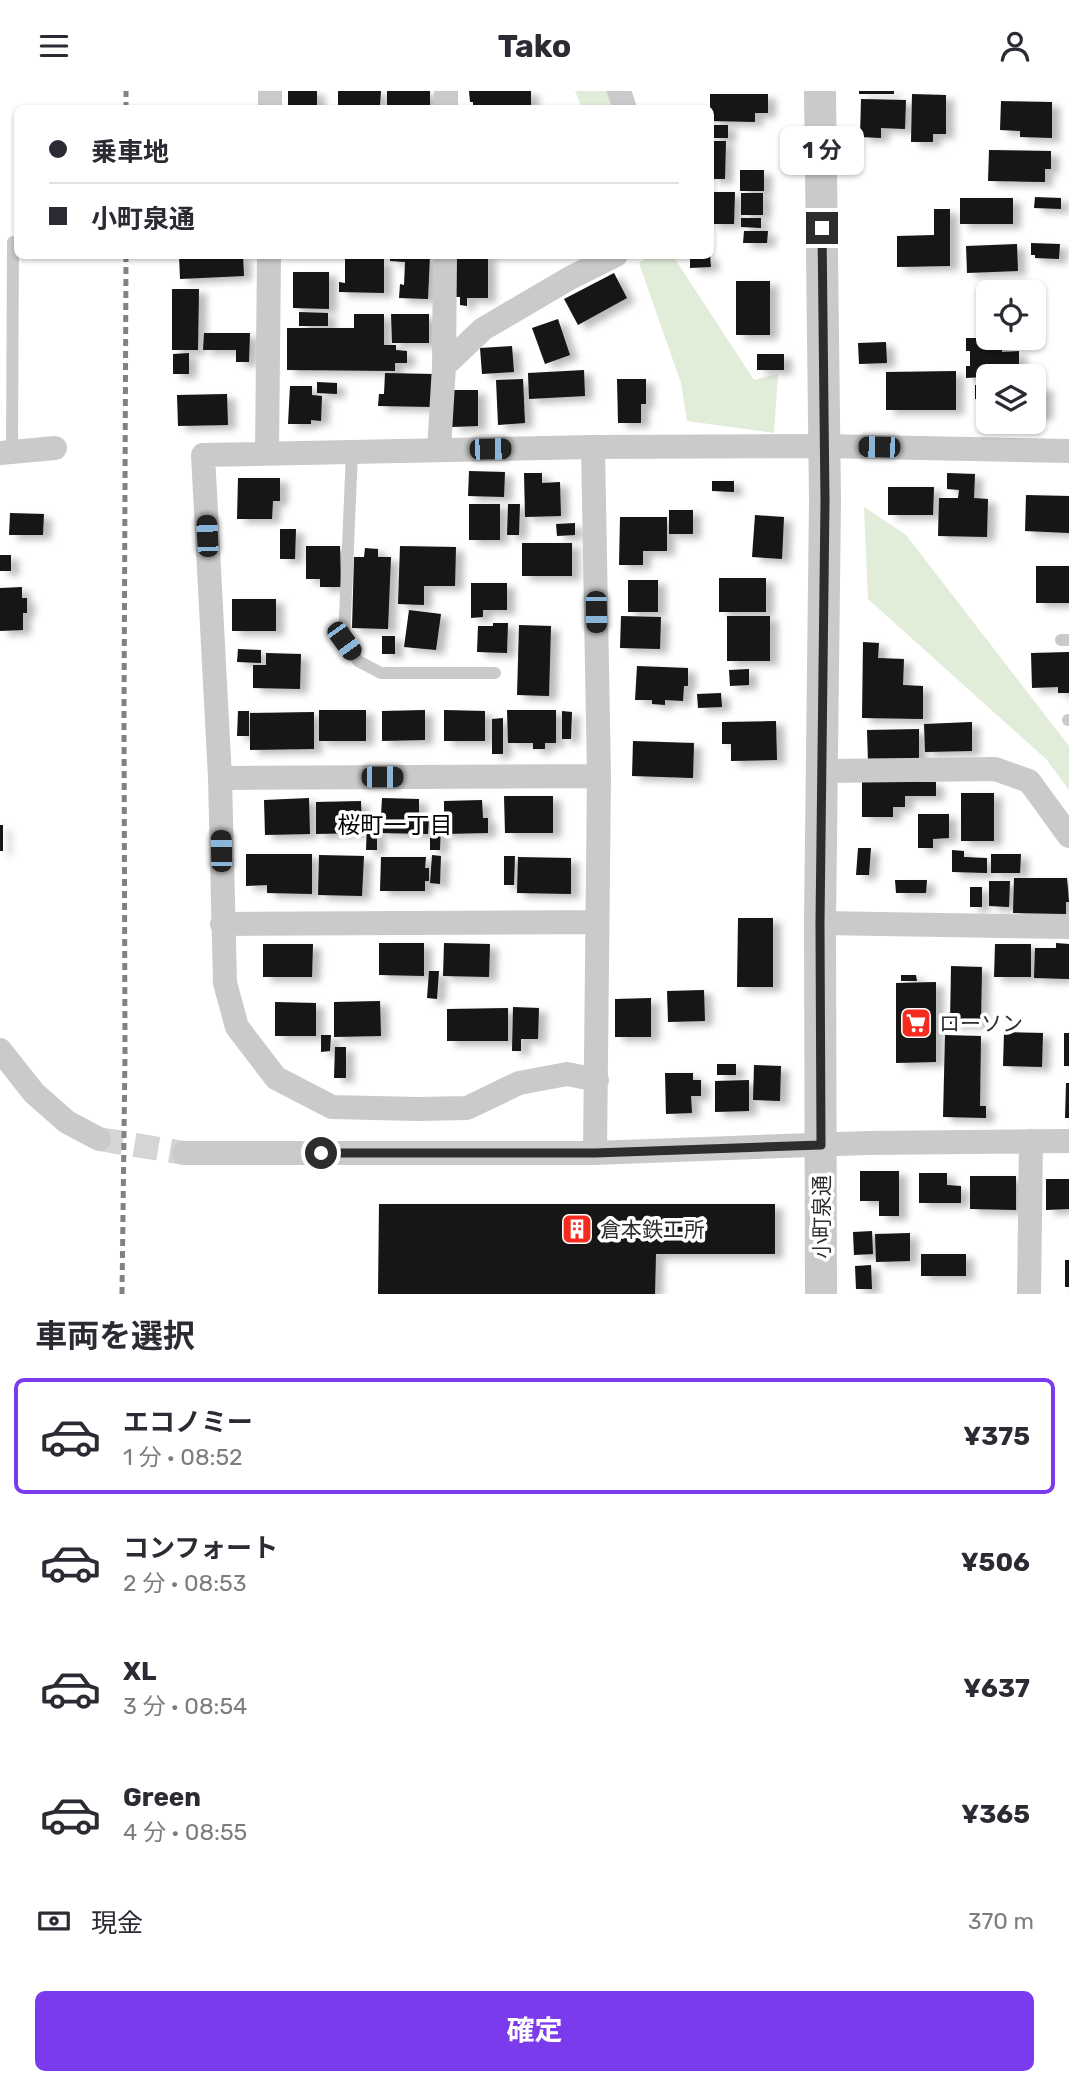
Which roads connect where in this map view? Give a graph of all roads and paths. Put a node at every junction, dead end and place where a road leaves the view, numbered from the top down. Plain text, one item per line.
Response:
1 (820, 91) edge
2 (13, 242) dead end
3 (269, 259) edge
4 (444, 259) edge
5 (608, 259) edge
6 (444, 366) junction
7 (824, 446) junction
8 (55, 447) dead end
9 (593, 447) junction
10 (439, 450) junction
11 (352, 451) junction
12 (1069, 451) edge
13 (6, 453) edge
14 (267, 453) junction
15 (495, 673) dead end
16 (822, 771) junction
17 (598, 776) junction
18 (220, 778) junction
19 (1069, 836) edge
20 (597, 922) junction
21 (820, 923) junction
22 (222, 924) junction
23 (1069, 927) edge
24 (0, 1050) edge
25 (597, 1080) junction
26 (99, 1139) tunnel mouth
27 (1031, 1141) junction
28 (1069, 1141) edge
29 (821, 1145) junction
30 (184, 1153) tunnel mouth
31 (595, 1153) junction
32 (821, 1294) edge
33 (1029, 1294) edge

1 - 7 street, 小町泉通
2 - 13 lane
3 - 14 street
4 - 6 street
5 - 6 street
6 - 10 street
7 - 9 street
7 - 12 street
7 - 16 street, 小町泉通
8 - 13 street
9 - 10 street
9 - 17 street
10 - 11 street
11 - 14 street
11 - 15 lane
14 - 18 street
16 - 19 street
16 - 21 street, 小町泉通
17 - 18 street
17 - 20 street
18 - 22 street
20 - 22 street
20 - 25 street
21 - 23 street
21 - 29 street, 小町泉通
22 - 25 street
24 - 26 street
25 - 31 street
27 - 28 street
27 - 29 street
27 - 33 street
29 - 31 street
29 - 32 street, 小町泉通
30 - 31 street

